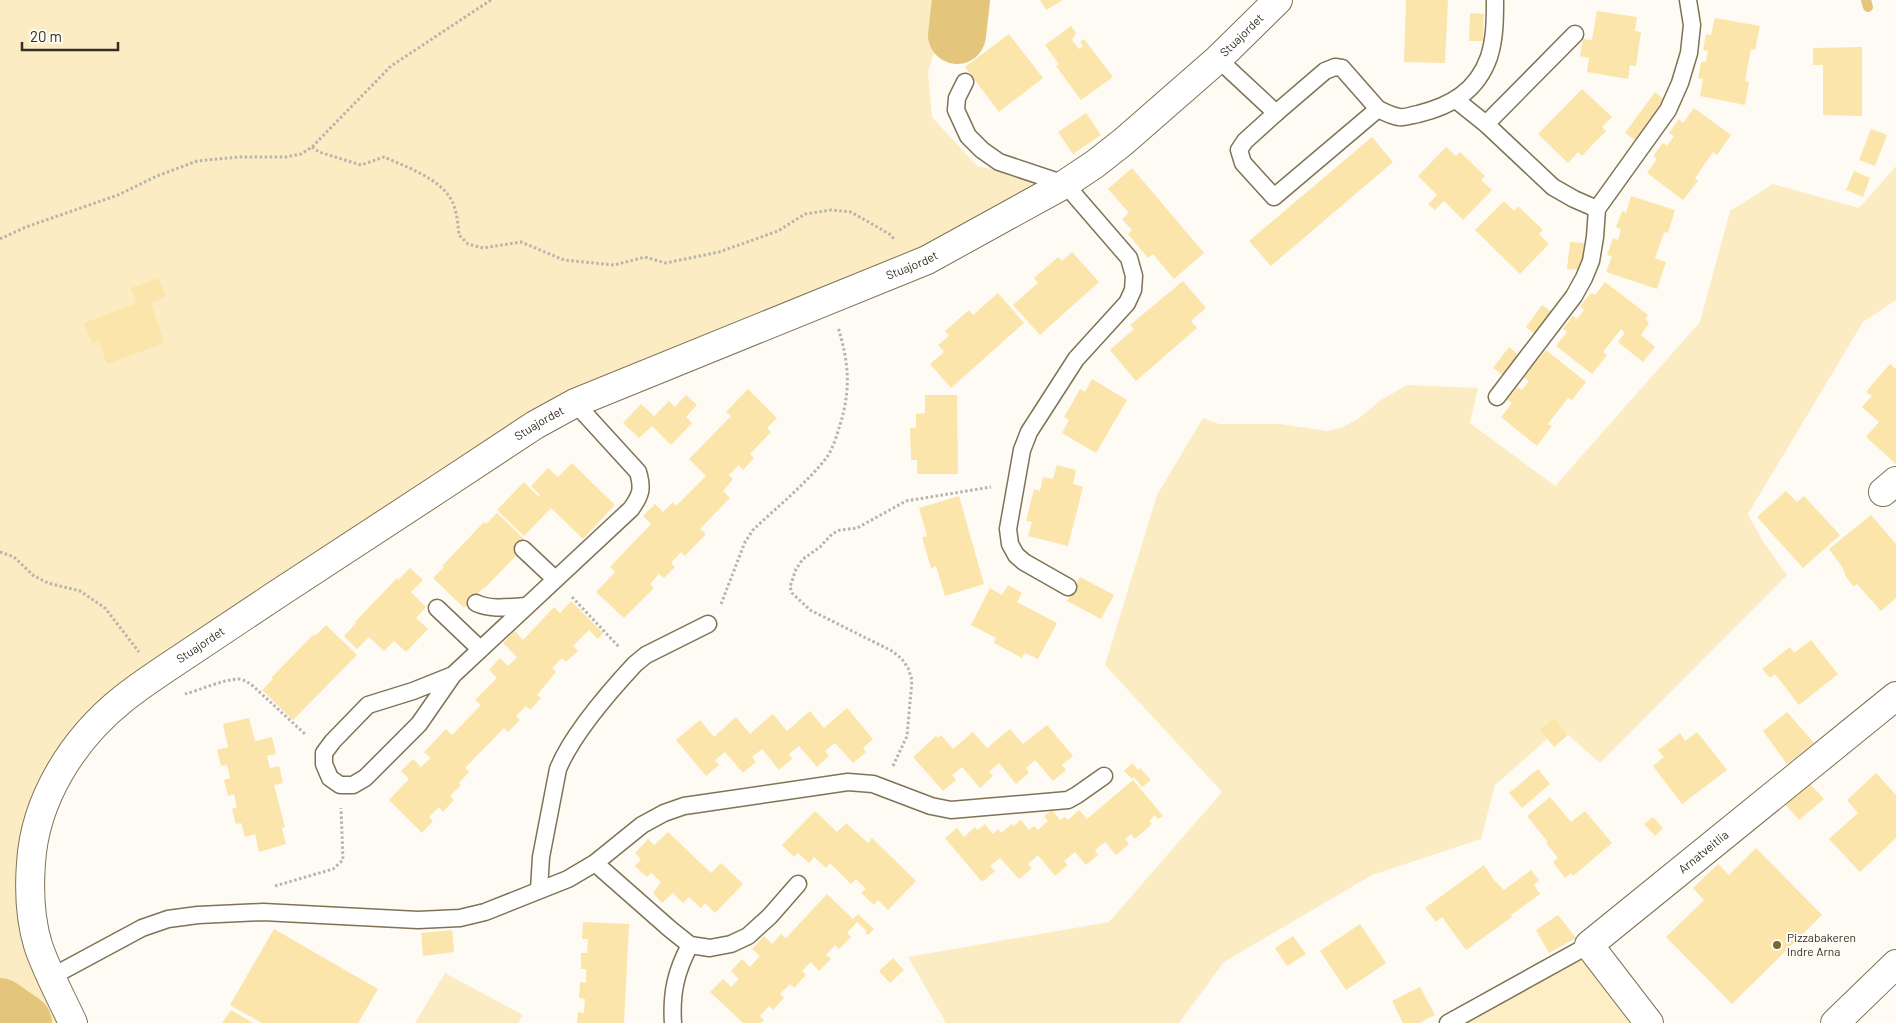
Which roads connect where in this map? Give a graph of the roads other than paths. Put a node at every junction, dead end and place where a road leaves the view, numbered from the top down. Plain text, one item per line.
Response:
1 (1278, 0) edge
2 (1496, 0) edge
3 (1688, 0) edge
4 (1575, 34) dead end
5 (1218, 59) junction
6 (965, 82) dead end
7 (1456, 100) junction
8 (1378, 109) junction
9 (1276, 112) junction
10 (1486, 124) junction
11 (1065, 184) junction
12 (1596, 209) junction
13 (1497, 397) dead end
14 (575, 403) junction
15 (523, 549) dead end
16 (555, 580) junction
17 (1068, 587) dead end
18 (476, 603) dead end
19 (526, 606) junction
20 (436, 608) dead end
21 (708, 624) road end
22 (480, 649) junction
23 (453, 675) junction
24 (1896, 696) edge
25 (1104, 776) dead end
26 (595, 863) junction
27 (798, 884) dead end
28 (539, 890) junction
29 (690, 945) junction
30 (1589, 946) junction
31 (1896, 964) edge
32 (50, 977) junction
33 (73, 1023) edge
34 (673, 1023) edge
35 (1448, 1023) edge
36 (1649, 1023) edge
37 (1835, 1023) edge

1 - 5 street, Stuajordet
2 - 7 lane
3 - 12 lane
4 - 10 lane
5 - 9 lane
5 - 11 street, Stuajordet
6 - 11 lane
7 - 8 lane
7 - 10 lane
8 - 9 lane
8 - 9 lane
10 - 12 lane
11 - 14 street, Stuajordet
11 - 17 lane
12 - 13 lane
14 - 16 lane
14 - 32 street, Stuajordet
15 - 16 lane
16 - 19 lane
18 - 19 lane
19 - 22 lane
20 - 22 lane
21 - 28 lane
22 - 23 lane
23 - 23 lane
24 - 30 street, Arnatveitlia
25 - 26 lane
26 - 28 lane
26 - 29 lane
27 - 29 lane
28 - 32 lane
29 - 34 lane
30 - 35 lane
30 - 36 street
31 - 37 street
32 - 33 street, Stuajordet

